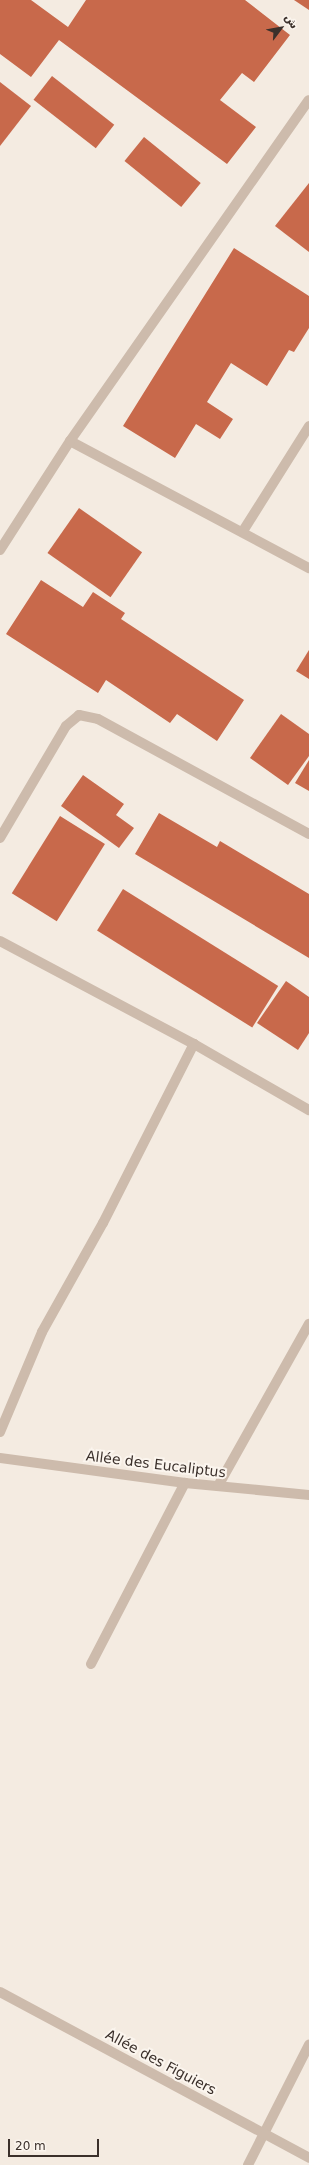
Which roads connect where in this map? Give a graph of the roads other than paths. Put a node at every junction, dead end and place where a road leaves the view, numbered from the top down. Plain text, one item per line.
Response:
1 (309, 100) edge
2 (309, 426) edge
3 (70, 441) junction
4 (243, 531) junction
5 (0, 550) edge
6 (309, 568) edge
7 (309, 834) edge
8 (0, 838) edge
9 (0, 941) edge
10 (194, 1044) junction
11 (309, 1110) edge
12 (309, 1324) edge
13 (0, 1432) edge
14 (0, 1458) edge
15 (185, 1483) junction
16 (218, 1486) junction
17 (309, 1495) edge
18 (91, 1664) dead end
19 (0, 1992) edge
20 (309, 2045) edge
21 (265, 2133) junction
22 (309, 2158) edge
23 (248, 2165) edge

1 - 3 street
2 - 4 street
3 - 4 street
3 - 5 street
4 - 6 street
7 - 8 street
9 - 10 street
10 - 11 street
10 - 13 street
12 - 16 street
14 - 15 street, Allée des Eucaliptus
15 - 16 street, Allée des Eucaliptus
15 - 18 street
16 - 17 street, Allée des Eucaliptus
19 - 21 street, Allée des Figuiers
20 - 21 street
21 - 22 street, Allée des Figuiers
21 - 23 street

